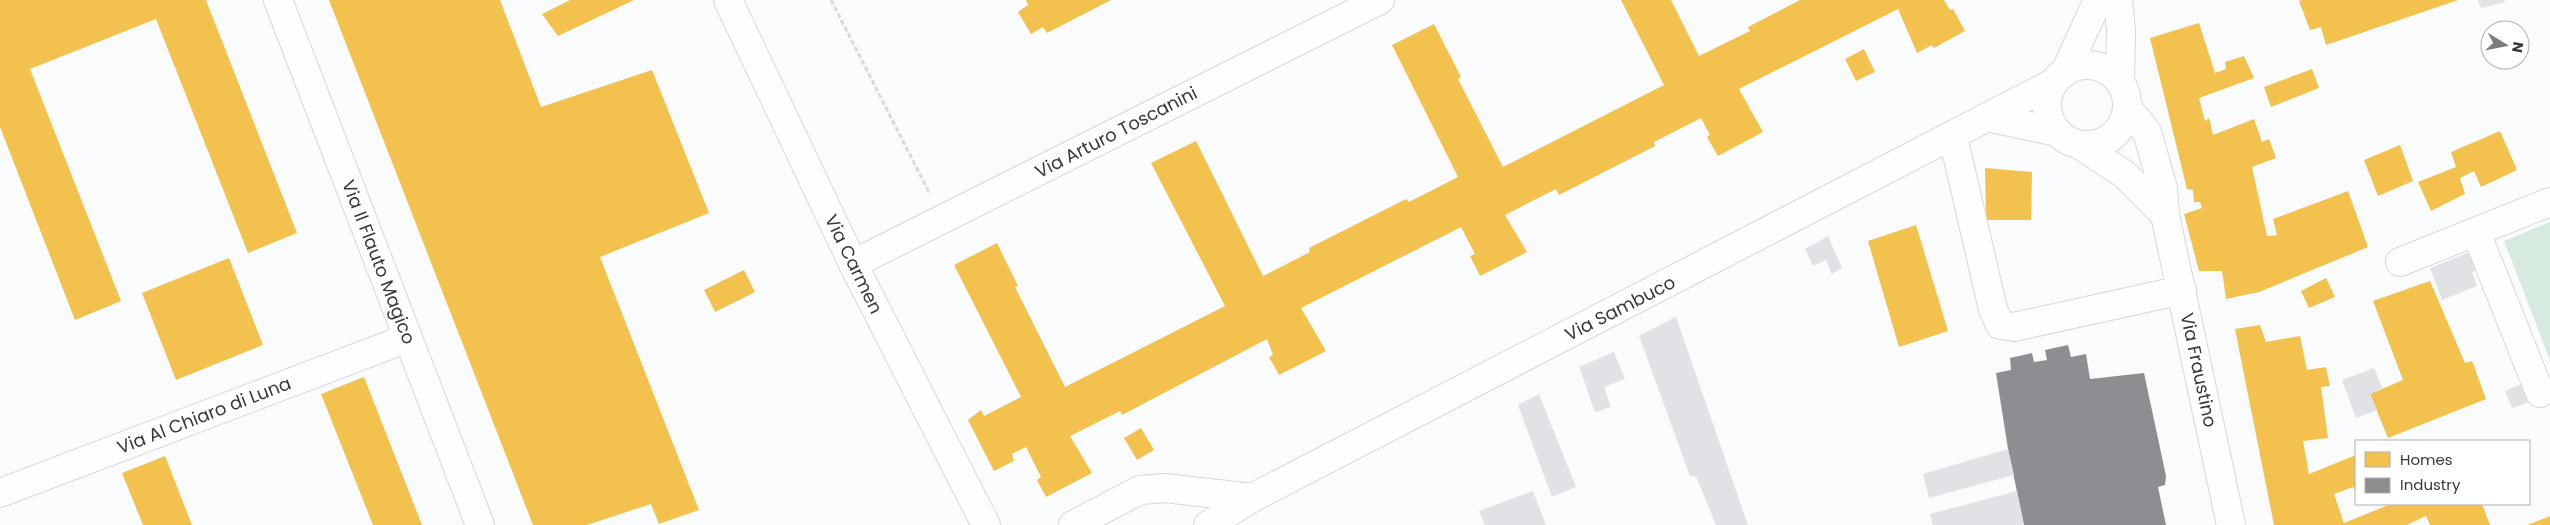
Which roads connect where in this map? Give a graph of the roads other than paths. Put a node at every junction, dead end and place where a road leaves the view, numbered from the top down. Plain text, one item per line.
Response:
1 (278, 0) edge
2 (728, 0) edge
3 (1380, 0) edge
4 (2098, 0) edge
5 (2118, 0) edge
6 (2060, 77) junction
7 (2124, 95) junction
8 (1987, 117) junction
9 (1953, 137) junction
10 (2069, 138) junction
11 (2550, 202) edge
12 (2165, 216) junction
13 (2476, 232) junction
14 (2400, 262) dead end
15 (853, 264) junction
16 (2182, 290) junction
17 (408, 338) junction
18 (2540, 393) dead end
19 (0, 492) edge
20 (1252, 498) junction
21 (480, 525) edge
22 (986, 525) edge
23 (1073, 525) edge
24 (1208, 525) edge
25 (2231, 525) edge

1 - 17 street, Via Il Flauto Magico
2 - 15 street, Via Carmen
3 - 15 street, Via Arturo Toscanini
4 - 6 street
5 - 7 street
6 - 7 street
6 - 8 street, Via Sambuco
6 - 10 street
7 - 10 street
7 - 12 street, Via Fraustino
8 - 9 street, Via Sambuco
8 - 10 street
9 - 16 street
9 - 20 street, Via Sambuco
10 - 12 street
11 - 13 street
12 - 16 street, Via Fraustino
13 - 14 street
13 - 18 street
15 - 22 street, Via Carmen
16 - 25 street, Via Fraustino
17 - 19 street, Via Al Chiaro di Luna
17 - 21 street, Via Il Flauto Magico
20 - 23 street
20 - 24 street, Via Sambuco

